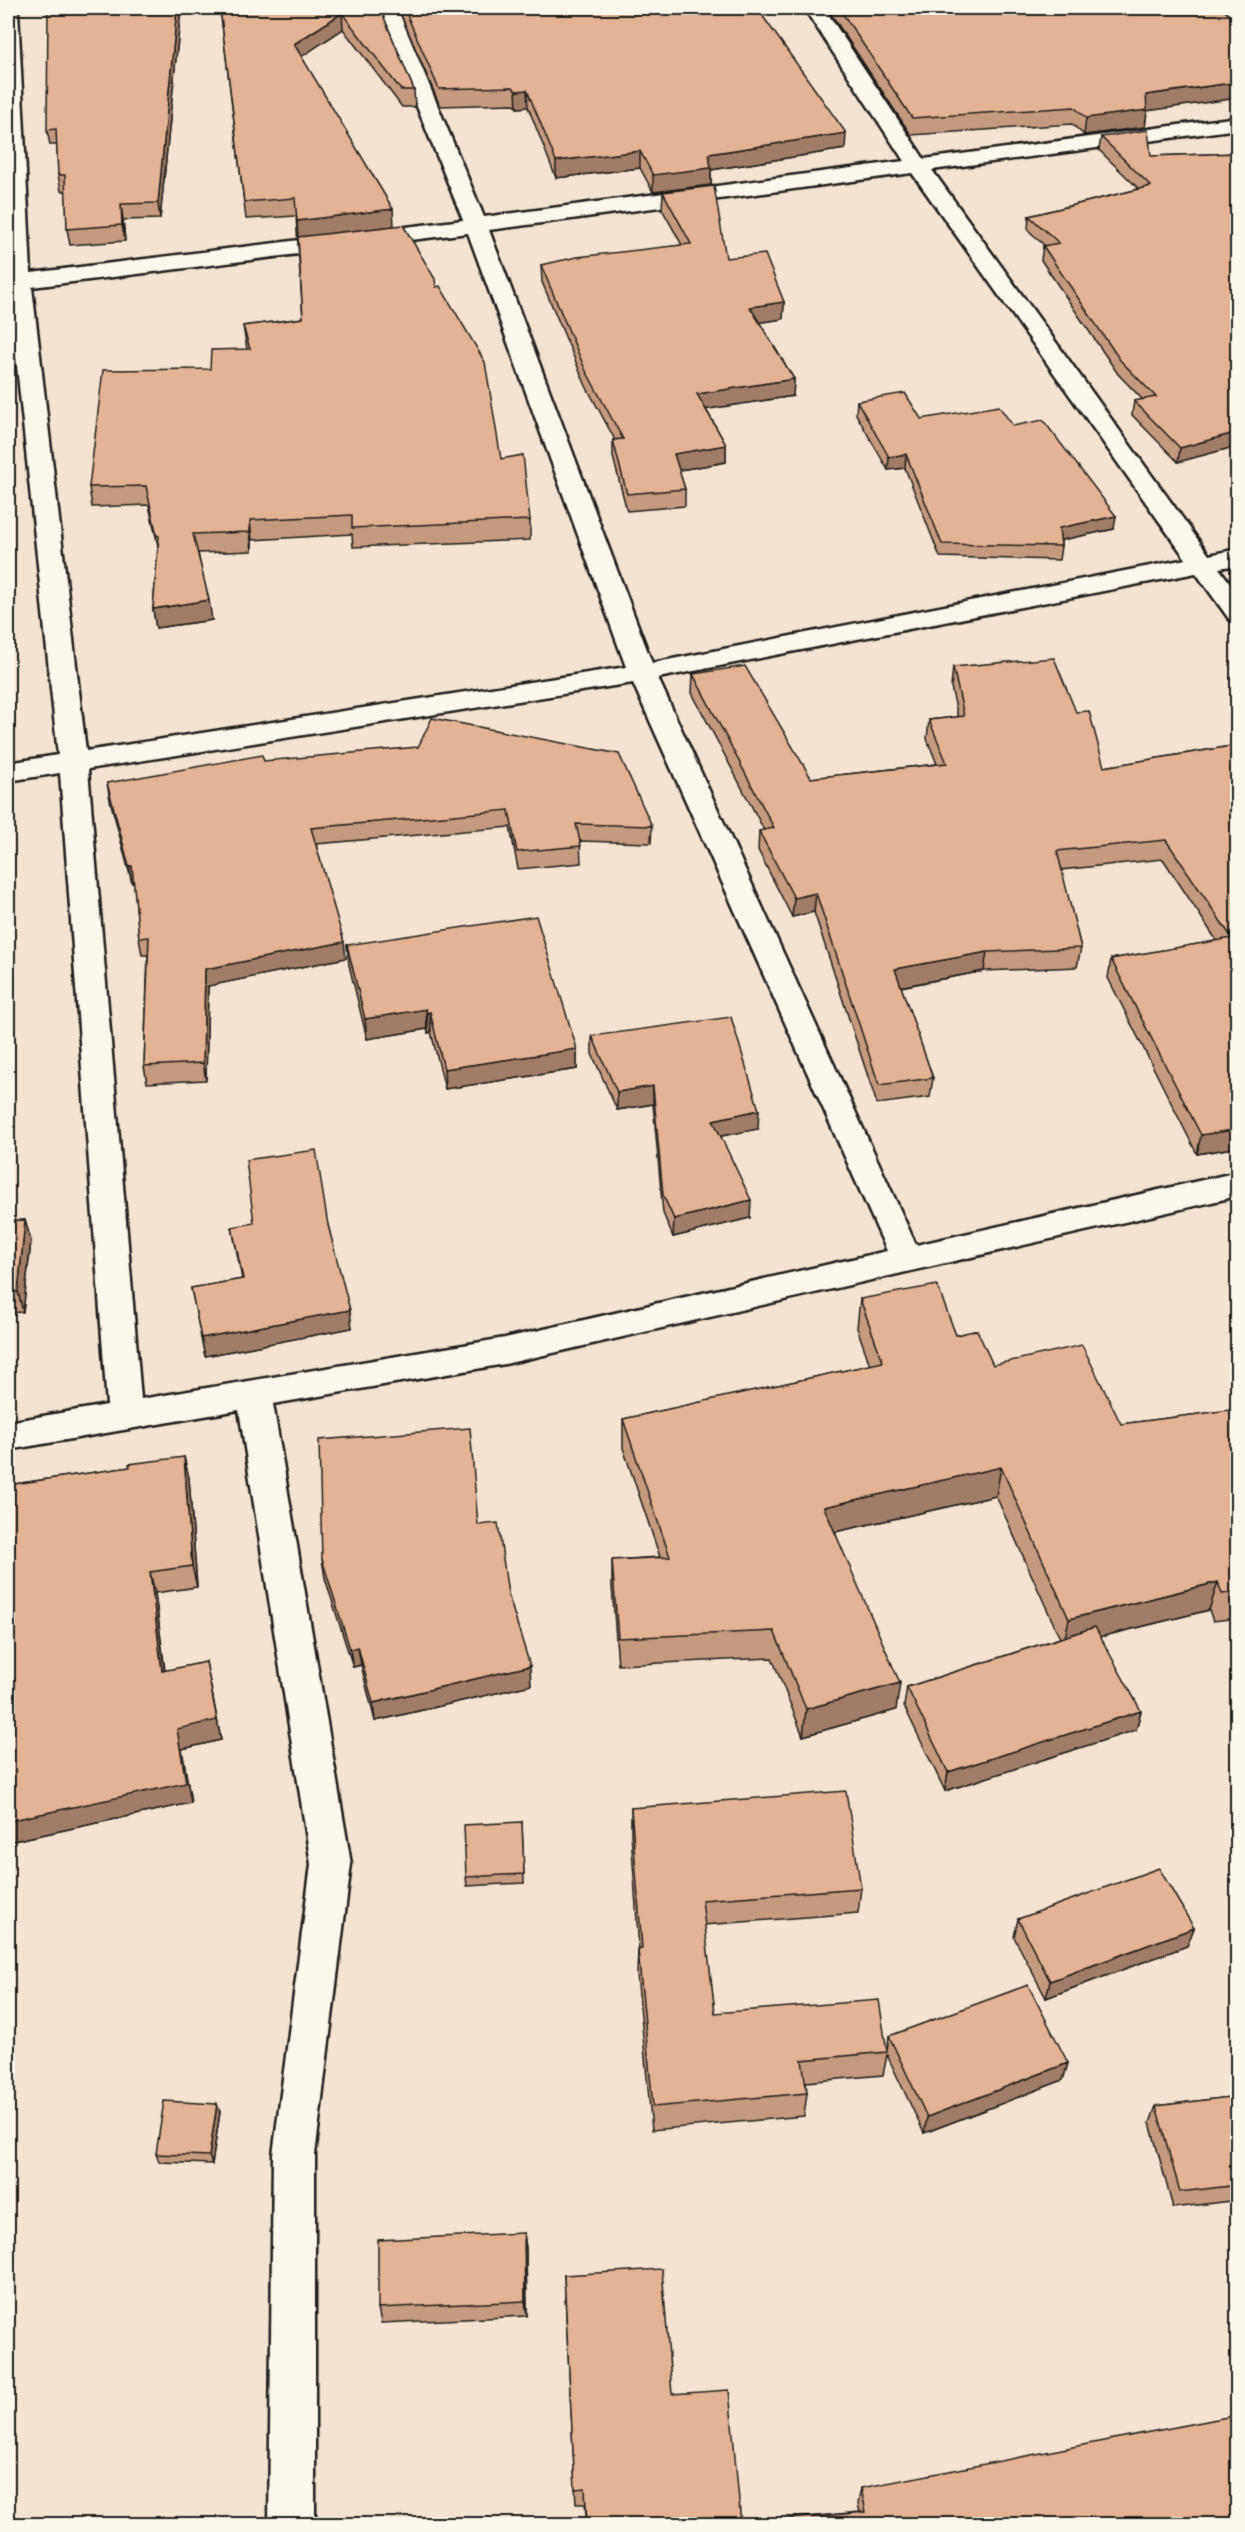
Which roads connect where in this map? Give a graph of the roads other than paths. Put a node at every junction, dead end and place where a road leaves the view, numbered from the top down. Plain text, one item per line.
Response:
1 (387, 8) edge
2 (814, 8) edge
3 (1230, 8) edge
4 (8, 11) edge
5 (1238, 14) edge
6 (1238, 123) edge
7 (918, 166) junction
8 (476, 225) junction
9 (14, 283) edge
10 (1238, 557) edge
11 (1202, 564) junction
12 (1238, 613) edge
13 (642, 674) junction
14 (74, 761) junction
15 (8, 772) edge
16 (1238, 1184) edge
17 (907, 1260) junction
18 (254, 1394) junction
19 (125, 1416) junction
20 (8, 1436) edge
21 (292, 2524) edge

1 - 8 street
2 - 7 street
3 - 5 street
4 - 9 street
6 - 7 street
7 - 8 street
7 - 11 street
8 - 9 street
8 - 13 street
9 - 14 street
10 - 11 street
11 - 12 street
11 - 13 street
13 - 14 street
13 - 17 street
14 - 15 street
14 - 19 street
16 - 17 street
17 - 18 street
18 - 19 street
18 - 21 street
19 - 20 street

